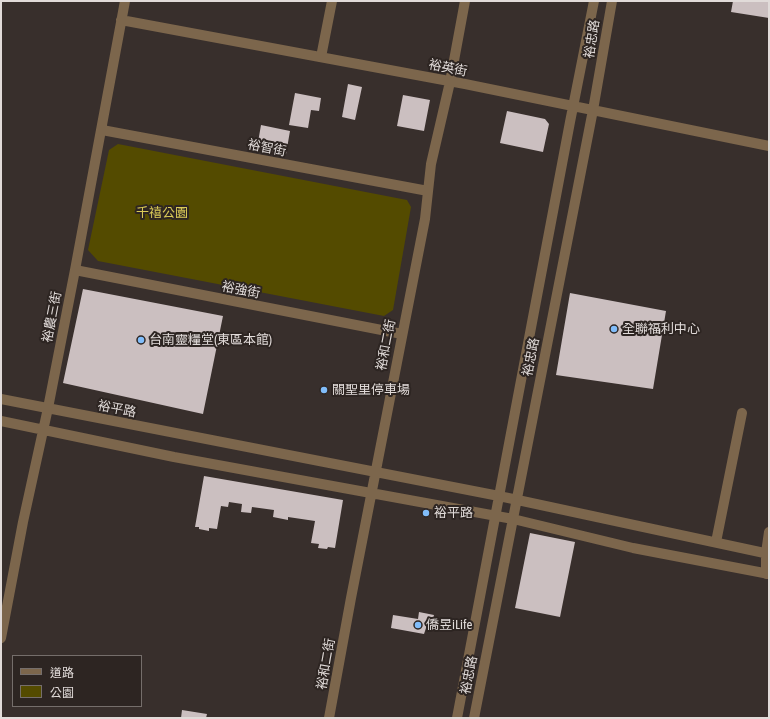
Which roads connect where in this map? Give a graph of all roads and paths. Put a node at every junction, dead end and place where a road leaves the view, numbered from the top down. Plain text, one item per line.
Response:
1 (125, 1) edge
2 (332, 1) edge
3 (465, 1) edge
4 (594, 1) edge
5 (612, 1) edge
6 (121, 20) junction
7 (321, 58) junction
8 (450, 82) junction
9 (573, 106) junction
10 (593, 110) junction
11 (102, 130) junction
12 (769, 146) edge
13 (428, 191) junction
14 (75, 270) junction
15 (402, 334) junction
16 (1, 399) edge
17 (48, 408) junction
18 (742, 413) dead end
19 (1, 421) edge
20 (43, 430) junction
21 (375, 472) junction
22 (371, 493) junction
23 (499, 496) junction
24 (517, 500) junction
25 (495, 516) junction
26 (512, 519) junction
27 (769, 532) edge
28 (716, 542) junction
29 (768, 553) edge
30 (768, 574) edge
31 (1, 638) edge
32 (329, 718) edge
33 (457, 718) edge
34 (474, 718) edge

1 - 6 street, 裕農三街
2 - 7 street
3 - 8 street, 裕和二街
4 - 9 street, 裕忠路
5 - 10 street, 裕忠路
6 - 7 street, 裕英街
6 - 11 street, 裕農三街
7 - 8 street, 裕英街
8 - 9 street, 裕英街
8 - 13 street, 裕和二街
9 - 10 street, 裕英街
9 - 23 street, 裕忠路
10 - 12 street, 裕英街
10 - 24 street, 裕忠路
11 - 13 street, 裕智街
11 - 14 street, 裕農三街
13 - 15 street, 裕和二街
14 - 15 street, 裕強街
14 - 17 street, 裕農三街
15 - 21 street, 裕和二街
16 - 17 street, 裕平路
17 - 20 street, 裕農三街
17 - 21 street, 裕平路
18 - 28 street
19 - 20 street
20 - 22 street
20 - 31 street, 裕農三街
21 - 22 street, 裕和二街
21 - 23 street, 裕平路
22 - 25 street
22 - 32 street, 裕和二街
23 - 24 street, 裕平路
23 - 25 street, 裕忠路
24 - 26 street, 裕忠路
24 - 28 street, 裕平路
25 - 26 street
25 - 33 street, 裕忠路
26 - 30 street
26 - 34 street, 裕忠路
27 - 29 street
28 - 29 street, 裕平路
29 - 30 street

